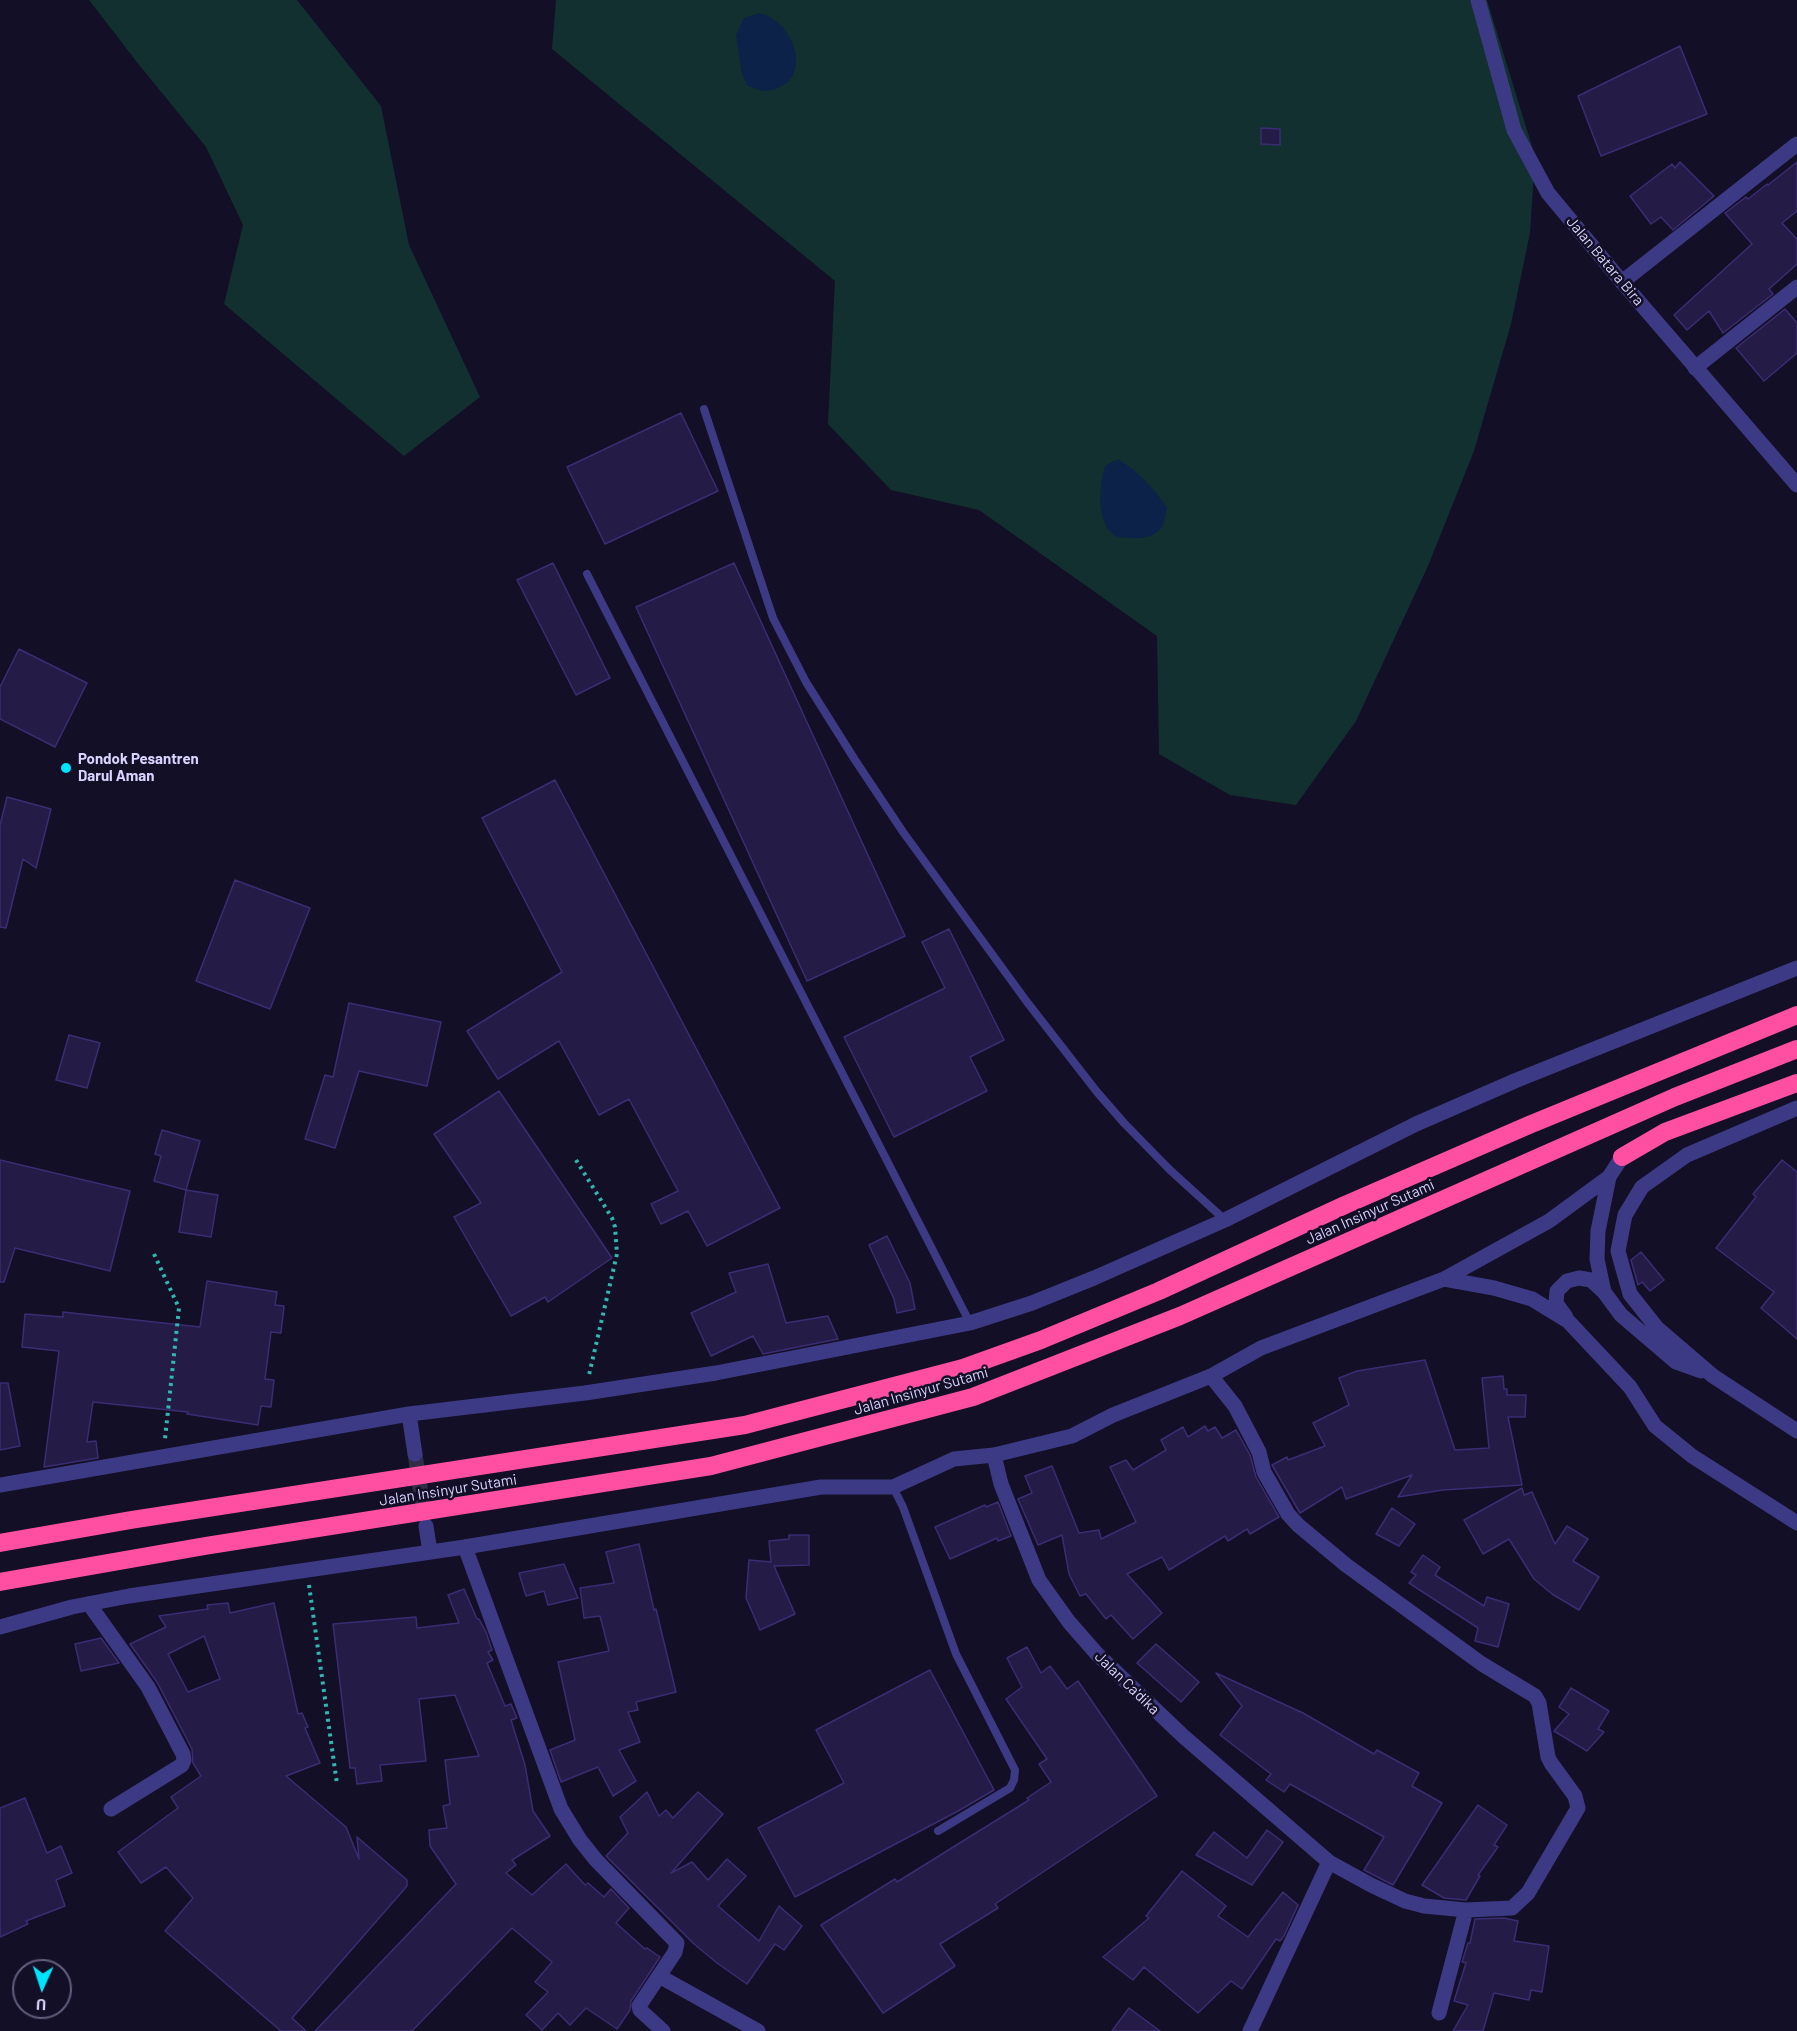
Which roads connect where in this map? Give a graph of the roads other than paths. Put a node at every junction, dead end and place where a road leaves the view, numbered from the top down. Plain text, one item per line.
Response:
1 (1478, 0) edge
2 (1797, 144) edge
3 (1622, 282) junction
4 (1797, 287) edge
5 (1695, 368) junction
6 (704, 409) dead end
7 (1797, 485) edge
8 (588, 574) dead end
9 (1797, 968) edge
10 (1797, 1015) edge
11 (1797, 1049) edge
12 (1797, 1083) edge
13 (1797, 1108) edge
14 (1622, 1157) joint
15 (1609, 1177) junction
16 (1225, 1220) junction
17 (1444, 1279) junction
18 (1604, 1292) junction
19 (1568, 1321) junction
20 (970, 1323) junction
21 (1211, 1376) junction
22 (1713, 1376) junction
23 (409, 1414) junction
24 (1797, 1431) edge
25 (415, 1454) tunnel mouth
26 (994, 1455) junction
27 (0, 1485) edge
28 (893, 1487) junction
29 (1797, 1522) edge
30 (426, 1526) tunnel mouth
31 (0, 1543) edge
32 (465, 1547) junction
33 (430, 1552) junction
34 (0, 1582) edge
35 (89, 1604) junction
36 (0, 1627) edge
37 (111, 1809) dead end
38 (938, 1831) dead end
39 (1329, 1862) junction
40 (1466, 1910) junction
41 (659, 1976) junction
42 (1439, 2013) dead end
43 (663, 2031) edge
44 (758, 2031) edge
45 (1250, 2031) edge

1 - 3 street, Jalan Batara Bira
2 - 3 street
3 - 5 street, Jalan Batara Bira
4 - 5 street
5 - 7 street, Jalan Batara Bira
6 - 16 lane
8 - 20 lane
9 - 16 street
10 - 31 highway, Jalan Insinyur Sutami
11 - 34 highway, Jalan Insinyur Sutami
12 - 14 highway
13 - 22 street
14 - 15 street
15 - 17 street
15 - 18 street
16 - 20 street
17 - 19 street
17 - 21 street
18 - 19 street
18 - 22 street
19 - 29 street
20 - 23 street
21 - 26 street
21 - 40 street, Jalan Ca'dika
22 - 24 street
23 - 25 street
23 - 27 street
26 - 28 street
26 - 39 street, Jalan Ca'dika
28 - 32 street
28 - 38 lane
30 - 33 street
32 - 33 street
32 - 41 street
33 - 35 street
35 - 36 street
35 - 37 street
39 - 40 street, Jalan Ca'dika
39 - 45 street
40 - 42 street
41 - 43 street
41 - 44 street

